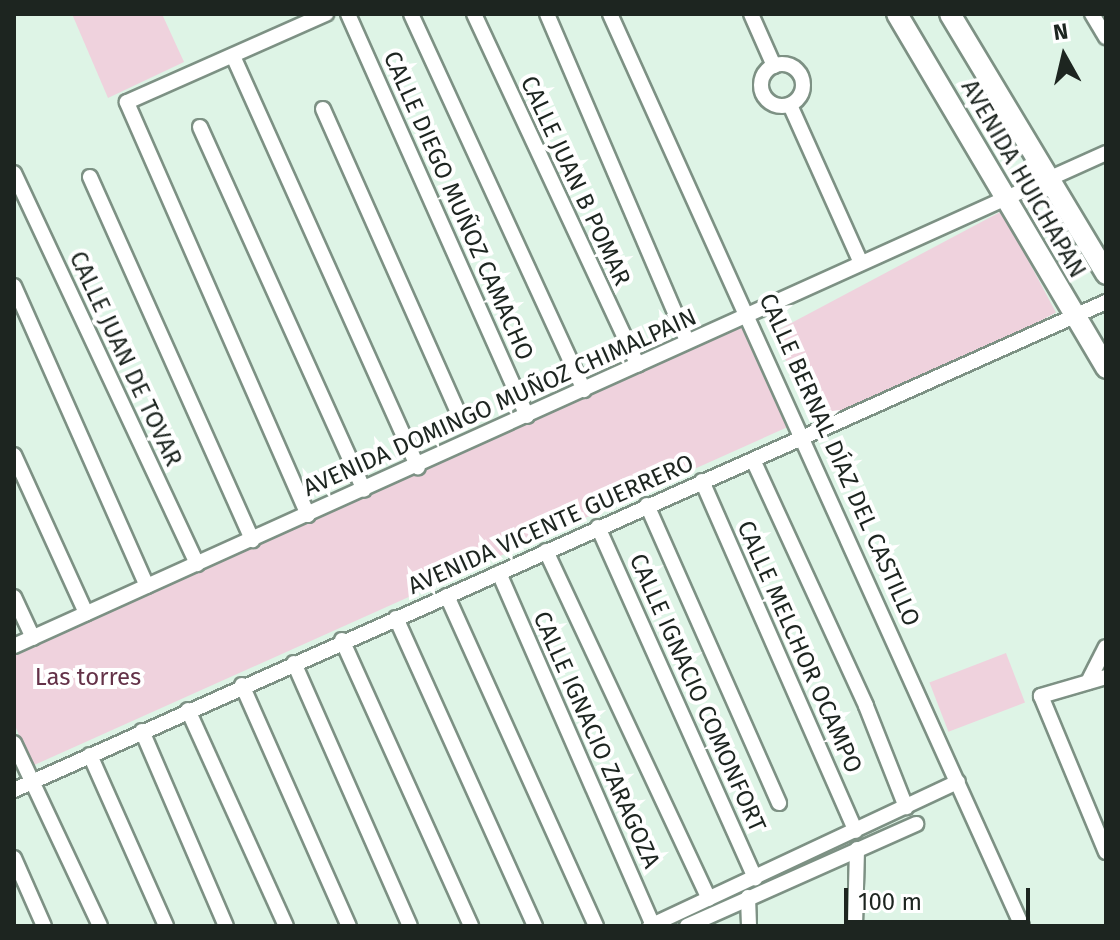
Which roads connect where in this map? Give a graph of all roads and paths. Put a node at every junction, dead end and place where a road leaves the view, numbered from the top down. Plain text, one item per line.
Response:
1 (326, 14) edge
2 (348, 14) edge
3 (411, 14) edge
4 (474, 14) edge
5 (547, 14) edge
6 (610, 14) edge
7 (751, 14) edge
8 (897, 14) edge
9 (950, 14) edge
10 (1092, 14) edge
11 (1106, 37) edge
12 (233, 56) junction
13 (774, 66) junction
14 (790, 105) junction
15 (323, 109) dead end
16 (200, 127) dead end
17 (1106, 153) edge
18 (14, 173) edge
19 (90, 177) dead end
20 (1049, 179) junction
21 (1004, 199) junction
22 (861, 263) junction
23 (1106, 274) edge
24 (14, 286) edge
25 (1106, 302) edge
26 (750, 315) junction
27 (1073, 316) junction
28 (687, 341) junction
29 (638, 365) junction
30 (1106, 368) edge
31 (584, 390) junction
32 (457, 410) dead end
33 (527, 416) junction
34 (805, 439) junction
35 (14, 455) edge
36 (754, 462) junction
37 (418, 467) junction
38 (702, 481) junction
39 (364, 490) junction
40 (647, 505) junction
41 (308, 515) junction
42 (598, 527) junction
43 (252, 540) junction
44 (546, 551) junction
45 (197, 564) junction
46 (499, 573) junction
47 (147, 586) junction
48 (447, 596) junction
49 (14, 597) edge
50 (86, 613) junction
51 (396, 618) junction
52 (33, 638) junction
53 (342, 640) junction
54 (14, 646) edge
55 (1106, 647) edge
56 (294, 663) junction
57 (1106, 677) edge
58 (1088, 682) junction
59 (242, 685) junction
60 (188, 710) junction
61 (142, 731) junction
62 (14, 743) edge
63 (90, 755) junction
64 (32, 782) junction
65 (958, 782) junction
66 (14, 790) edge
67 (779, 803) dead end
68 (906, 807) junction
69 (916, 824) dead end
70 (856, 831) junction
71 (857, 849) junction
72 (1106, 852) edge
73 (14, 858) edge
74 (776, 867) junction
75 (755, 878) junction
76 (780, 884) junction
77 (748, 897) junction
78 (712, 913) edge
79 (652, 925) edge
80 (44, 926) edge
81 (100, 926) edge
82 (166, 926) edge
83 (226, 926) edge
84 (286, 926) edge
85 (349, 926) edge
86 (410, 926) edge
87 (471, 926) edge
88 (535, 926) edge
89 (596, 926) edge
90 (687, 926) edge
91 (749, 926) edge
92 (855, 926) edge
93 (1022, 926) edge

1 - 12 street
2 - 33 street, CALLE DIEGO MUÑOZ CAMACHO
3 - 31 street, CALLE DIEGO MUÑOZ CAMACHO
4 - 29 street, CALLE JUAN B POMAR
5 - 28 street, CALLE JUAN B POMAR
6 - 26 street, CALLE BERNAL DÍAZ DEL CASTILLO
7 - 13 street
8 - 21 street, AVENIDA HUICHAPAN
9 - 20 street, AVENIDA HUICHAPAN
10 - 11 street
12 - 37 street
12 - 41 street
13 - 14 street
13 - 14 street
14 - 22 street
15 - 32 street
16 - 39 street
17 - 20 street, AVENIDA DOMINGO MUÑOZ CHIMALPAIN
18 - 45 street, CALLE JUAN DE TOVAR
19 - 43 street, CALLE JUAN DE TOVAR
20 - 21 street, AVENIDA DOMINGO MUÑOZ CHIMALPAIN
20 - 23 street, AVENIDA HUICHAPAN
21 - 22 street, AVENIDA DOMINGO MUÑOZ CHIMALPAIN
21 - 27 street, AVENIDA HUICHAPAN
22 - 26 street, AVENIDA DOMINGO MUÑOZ CHIMALPAIN
24 - 47 street
25 - 27 street, AVENIDA VICENTE GUERRERO
26 - 28 street, AVENIDA DOMINGO MUÑOZ CHIMALPAIN
26 - 34 street, CALLE BERNAL DÍAZ DEL CASTILLO
27 - 30 street, AVENIDA HUICHAPAN
27 - 34 street, AVENIDA VICENTE GUERRERO
28 - 29 street, AVENIDA DOMINGO MUÑOZ CHIMALPAIN
29 - 31 street, AVENIDA DOMINGO MUÑOZ CHIMALPAIN
31 - 33 street, AVENIDA DOMINGO MUÑOZ CHIMALPAIN
33 - 37 street, AVENIDA DOMINGO MUÑOZ CHIMALPAIN
34 - 36 street, AVENIDA VICENTE GUERRERO
34 - 65 street, CALLE BERNAL DÍAZ DEL CASTILLO
35 - 50 street
36 - 38 street, AVENIDA VICENTE GUERRERO
36 - 68 street, CALLE MELCHOR OCAMPO
37 - 39 street, AVENIDA DOMINGO MUÑOZ CHIMALPAIN
38 - 40 street, AVENIDA VICENTE GUERRERO
38 - 70 street, CALLE MELCHOR OCAMPO
39 - 41 street, AVENIDA DOMINGO MUÑOZ CHIMALPAIN
40 - 42 street, AVENIDA VICENTE GUERRERO
40 - 67 street, CALLE IGNACIO COMONFORT
41 - 43 street, AVENIDA DOMINGO MUÑOZ CHIMALPAIN
42 - 44 street, AVENIDA VICENTE GUERRERO
42 - 75 street, CALLE IGNACIO COMONFORT
43 - 45 street, AVENIDA DOMINGO MUÑOZ CHIMALPAIN
44 - 46 street, AVENIDA VICENTE GUERRERO
44 - 78 street, CALLE IGNACIO ZARAGOZA
45 - 47 street, AVENIDA DOMINGO MUÑOZ CHIMALPAIN
46 - 48 street, AVENIDA VICENTE GUERRERO
46 - 79 street, CALLE IGNACIO ZARAGOZA
47 - 50 street, AVENIDA DOMINGO MUÑOZ CHIMALPAIN
48 - 51 street, AVENIDA VICENTE GUERRERO
48 - 89 street
49 - 52 street
50 - 52 street, AVENIDA DOMINGO MUÑOZ CHIMALPAIN
51 - 53 street, AVENIDA VICENTE GUERRERO
51 - 88 street
52 - 54 street, AVENIDA DOMINGO MUÑOZ CHIMALPAIN
53 - 56 street, AVENIDA VICENTE GUERRERO
53 - 87 street
55 - 58 street
56 - 59 street, AVENIDA VICENTE GUERRERO
56 - 86 street
57 - 58 street
58 - 72 street
59 - 60 street, AVENIDA VICENTE GUERRERO
59 - 85 street
60 - 61 street, AVENIDA VICENTE GUERRERO
60 - 84 street
61 - 63 street, AVENIDA VICENTE GUERRERO
61 - 83 street
62 - 64 street
63 - 64 street, AVENIDA VICENTE GUERRERO
63 - 82 street
64 - 66 street, AVENIDA VICENTE GUERRERO
64 - 81 street
65 - 68 street
65 - 93 street, CALLE BERNAL DÍAZ DEL CASTILLO
68 - 70 street
69 - 71 street
70 - 74 street
71 - 76 street
71 - 92 street
73 - 80 street
74 - 75 street
74 - 76 street
75 - 78 street
76 - 77 street
77 - 78 street
77 - 91 street
78 - 79 street
78 - 90 street

